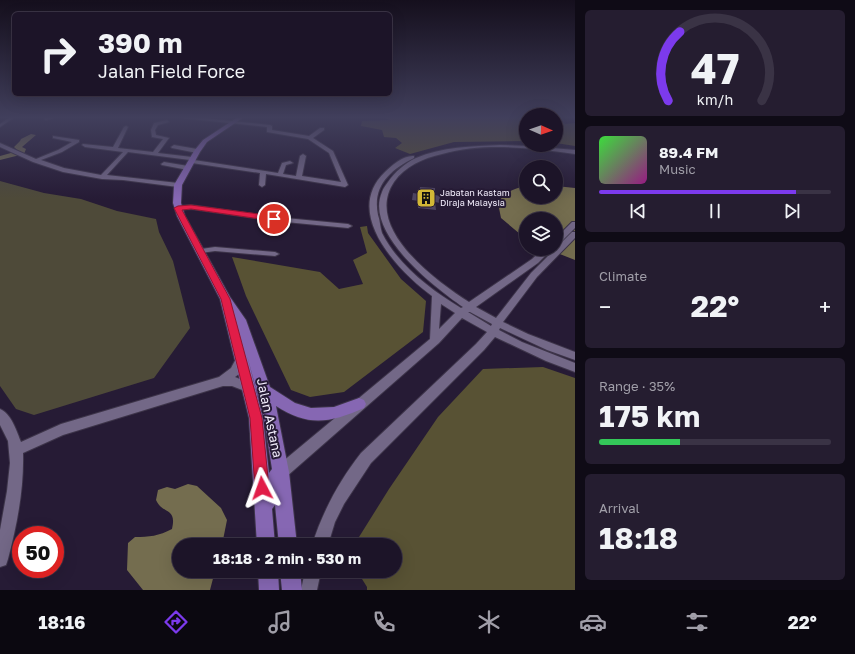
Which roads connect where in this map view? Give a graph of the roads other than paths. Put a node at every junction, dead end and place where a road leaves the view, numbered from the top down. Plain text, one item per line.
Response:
1 (0, 145) edge
2 (70, 145) edge
3 (85, 145) dead end
4 (117, 145) edge
5 (162, 145) edge
6 (202, 145) edge
7 (320, 145) edge
8 (473, 145) edge
9 (115, 148) junction
10 (174, 148) dead end
11 (563, 149) edge
12 (127, 150) junction
13 (196, 151) junction
14 (575, 151) edge
15 (155, 154) junction
16 (303, 156) dead end
17 (192, 160) junction
18 (35, 161) junction
19 (290, 163) dead end
20 (164, 164) dead end
21 (188, 168) junction
22 (263, 171) junction
23 (280, 174) junction
24 (102, 177) junction
25 (299, 178) junction
26 (262, 185) dead end
27 (178, 186) junction
28 (179, 211) junction
29 (575, 224) edge
30 (348, 226) dead end
31 (575, 234) edge
32 (563, 235) edge
33 (201, 251) junction
34 (275, 254) dead end
35 (544, 256) edge
36 (540, 263) junction
37 (436, 296) junction
38 (226, 299) junction
39 (466, 310) junction
40 (495, 327) junction
41 (435, 340) junction
42 (575, 356) edge
43 (242, 358) junction
44 (575, 368) edge
45 (223, 381) junction
46 (250, 388) junction
47 (267, 392) junction
48 (359, 404) junction
49 (0, 414) edge
50 (16, 450) junction
51 (281, 472) junction
52 (266, 538) edge
53 (271, 538) edge
54 (287, 538) edge
55 (322, 538) edge
56 (0, 559) edge
57 (268, 578) edge
58 (273, 578) edge
59 (291, 578) edge
60 (312, 578) edge
61 (269, 590) edge
62 (274, 590) edge
63 (292, 590) edge
64 (309, 590) edge

1 - 18 street
2 - 18 street
3 - 9 street
4 - 9 street
5 - 15 street
6 - 13 main road, Jalan Astana
7 - 25 street
8 - 37 street
9 - 12 street
10 - 13 street
11 - 14 street
12 - 15 street
12 - 24 street
13 - 17 main road, Jalan Astana
14 - 39 street
15 - 17 street
16 - 25 street
17 - 21 main road, Jalan Astana
17 - 22 street
18 - 24 street
19 - 23 street
20 - 21 street
21 - 27 main road, Jalan Astana
22 - 23 street
22 - 26 street
23 - 25 street
24 - 27 street
27 - 28 main road, Jalan Astana
28 - 30 street
28 - 33 main road, Jalan Astana
29 - 32 street
31 - 36 street
33 - 34 street
33 - 38 main road, Jalan Astana
35 - 36 street
36 - 39 street
36 - 40 street
37 - 39 street
37 - 41 street
38 - 43 main road, Jalan Astana
38 - 47 main road, Jalan Astana
39 - 40 street
39 - 41 street
40 - 42 street
40 - 44 street
40 - 55 street
41 - 48 street
43 - 45 street
43 - 46 main road, Jalan Astana
45 - 46 street
45 - 50 street
46 - 52 main road, Jalan Astana
47 - 48 main road
47 - 51 main road, Jalan Astana
48 - 51 street
49 - 50 street
50 - 56 street
51 - 53 main road
51 - 54 main road, Jalan Astana
57 - 61 main road
58 - 62 main road
59 - 63 main road
60 - 64 street

